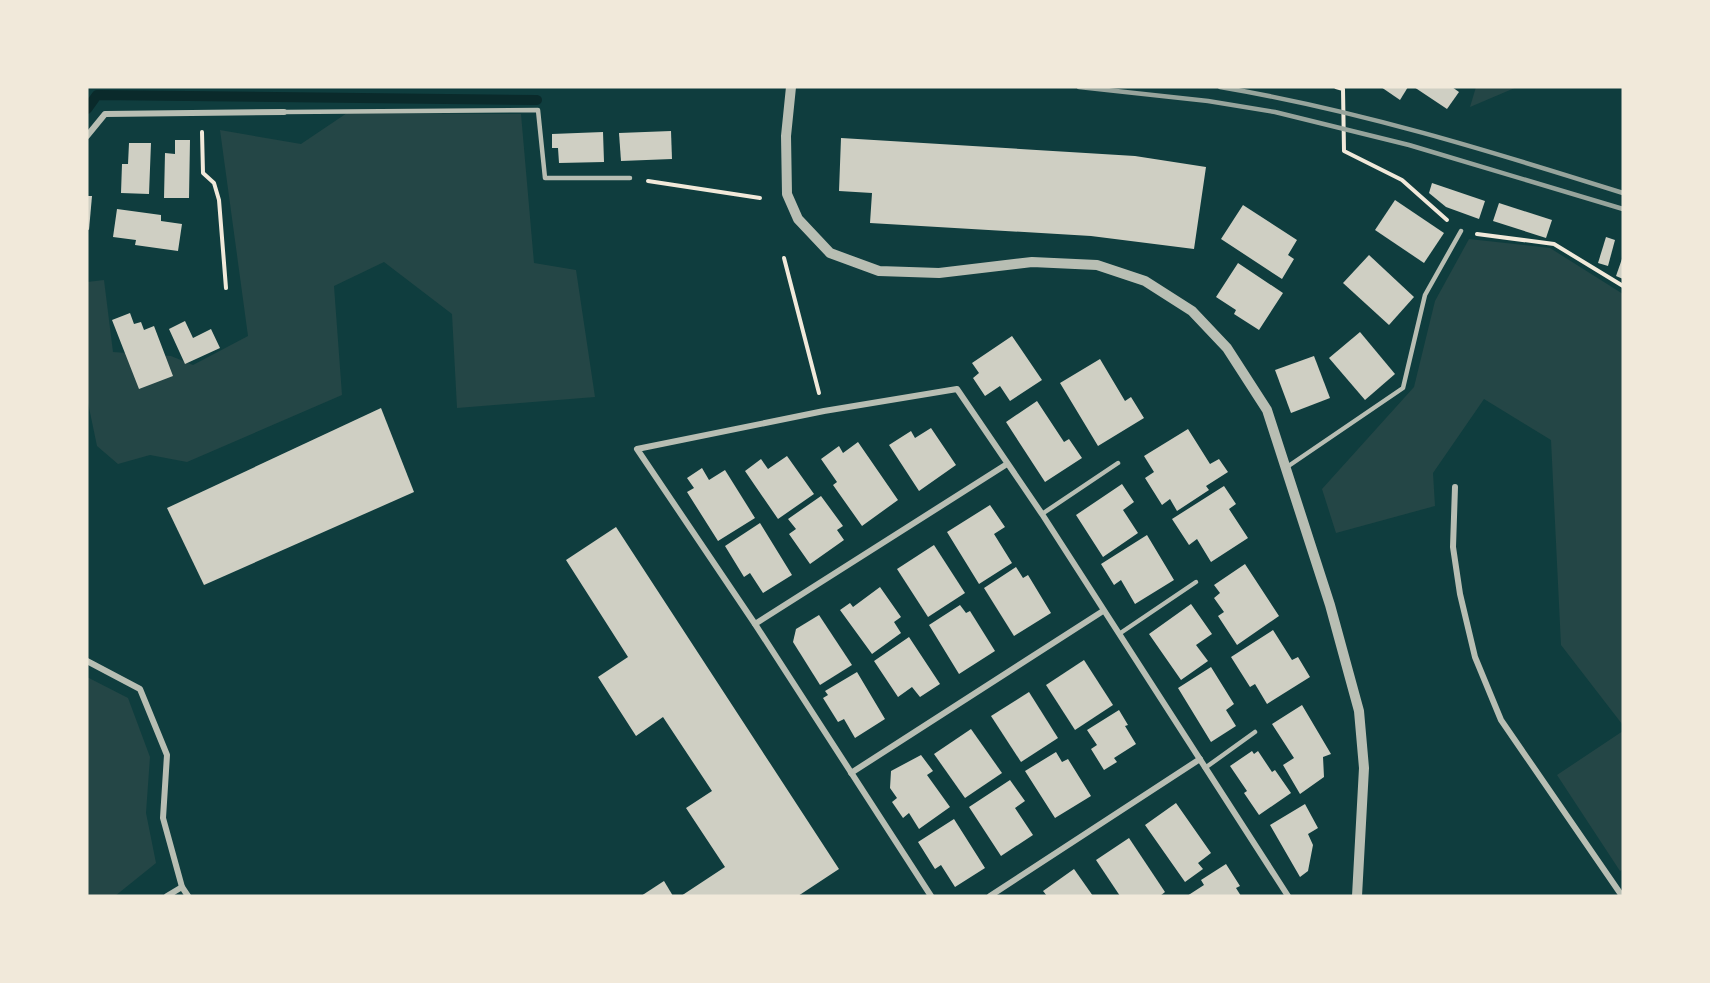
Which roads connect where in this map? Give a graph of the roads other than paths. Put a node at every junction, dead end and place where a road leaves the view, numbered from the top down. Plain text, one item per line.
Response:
1 (791, 87) edge
2 (284, 112) joint
3 (87, 136) edge
4 (630, 178) road end
5 (1461, 231) road end
6 (1118, 463) dead end
7 (1007, 464) junction
8 (1287, 467) junction
9 (1455, 487) dead end
10 (1042, 514) junction
11 (1197, 582) dead end
12 (1103, 611) junction
13 (755, 624) junction
14 (1119, 634) junction
15 (87, 661) edge
16 (1255, 732) dead end
17 (1200, 759) junction
18 (1205, 768) junction
19 (852, 773) junction
20 (182, 887) junction
21 (1620, 893) edge
22 (167, 896) edge
23 (188, 896) edge
24 (931, 896) edge
25 (990, 896) edge
26 (1288, 896) edge
27 (1357, 896) edge

1 - 8 street
2 - 3 street
2 - 4 lane
5 - 8 lane
6 - 10 lane
7 - 10 street
7 - 13 street
7 - 13 street
8 - 27 street
9 - 21 street
10 - 12 street
11 - 14 lane
12 - 14 street
12 - 19 street
13 - 19 street
14 - 17 street
15 - 20 street
16 - 18 lane
17 - 18 street
17 - 25 street
18 - 26 street
19 - 24 street
20 - 22 street
20 - 23 street

